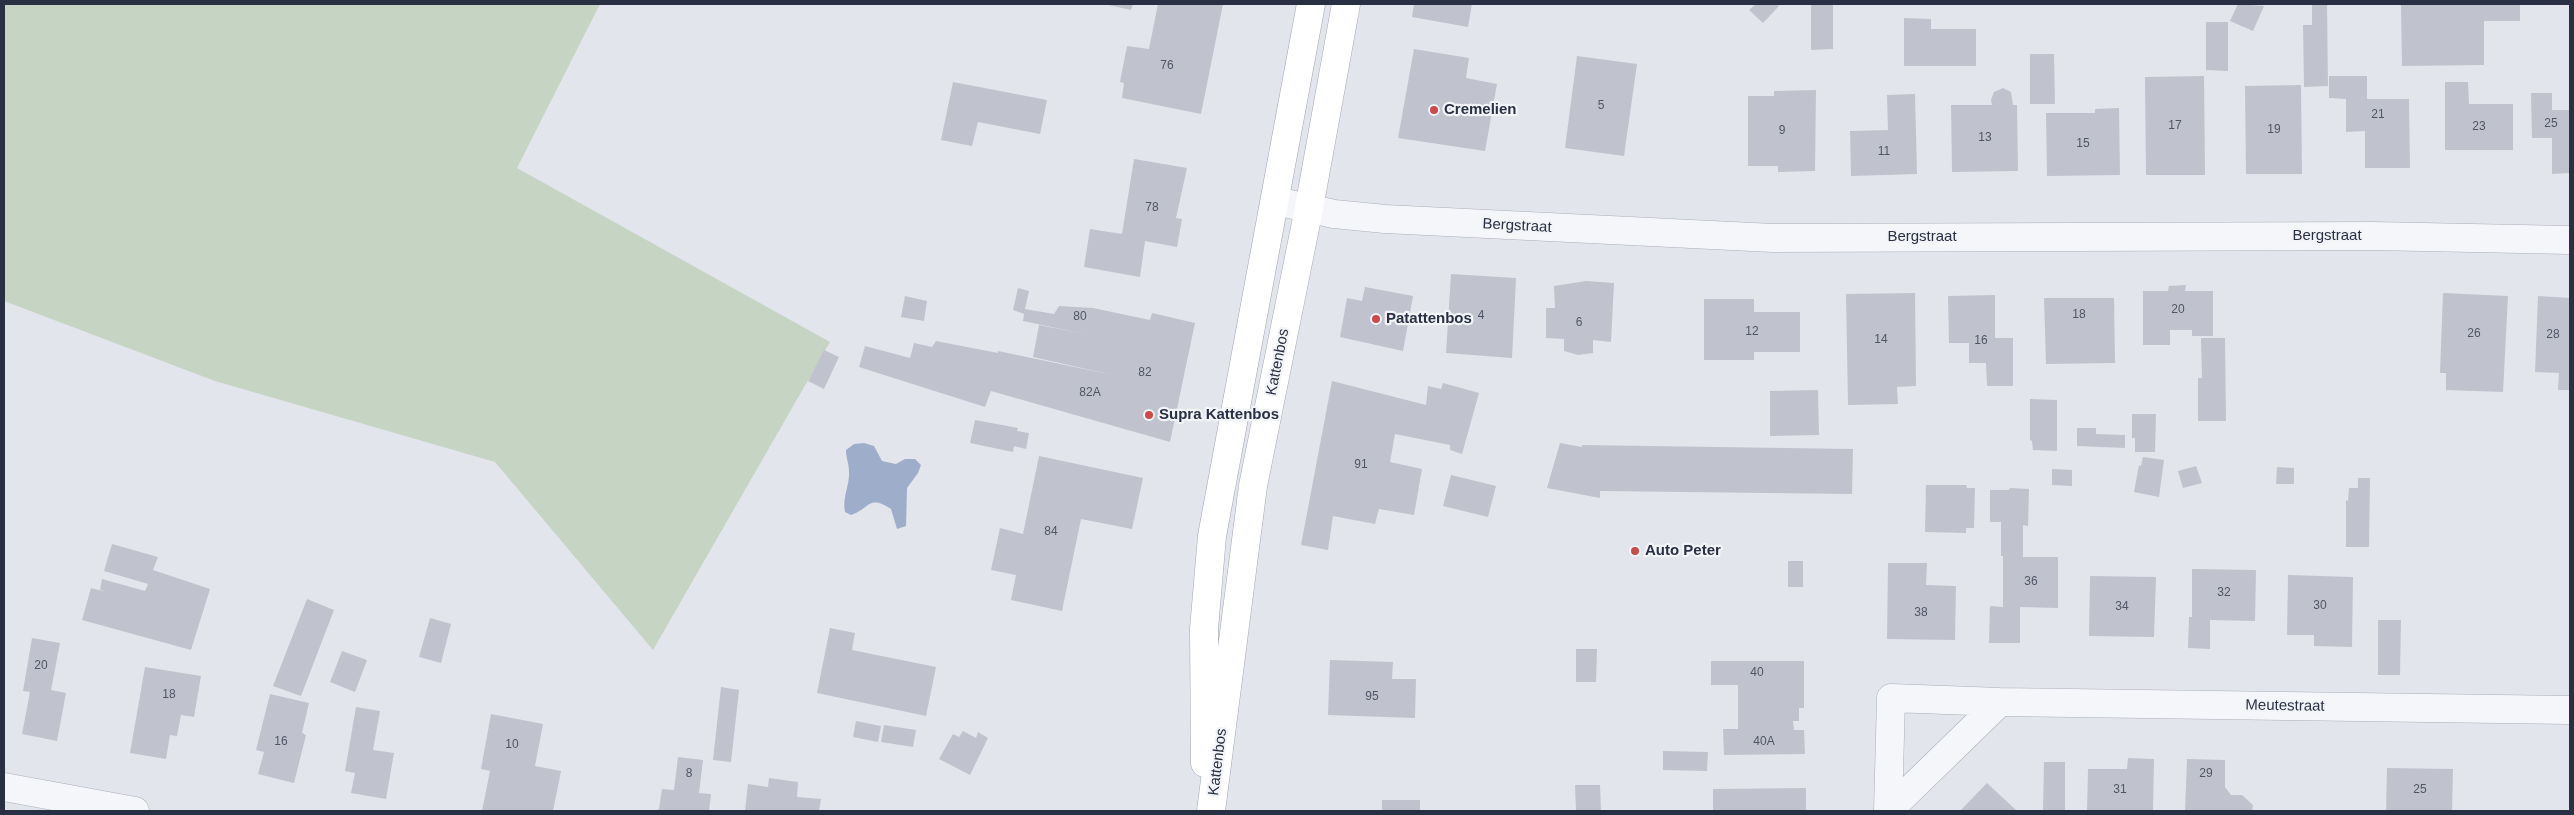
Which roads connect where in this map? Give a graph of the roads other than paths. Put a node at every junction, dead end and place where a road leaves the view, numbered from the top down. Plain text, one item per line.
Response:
1 (1311, 4) edge
2 (1346, 4) edge
3 (1276, 201) junction
4 (1309, 208) junction
5 (2570, 240) edge
6 (2000, 702) junction
7 (2570, 710) edge
8 (4, 787) edge
9 (134, 811) edge
10 (1211, 811) edge
11 (1888, 811) edge

1 - 3 main road, Kattenbos
2 - 4 main road, Kattenbos
3 - 4 street, Bergstraat
3 - 10 main road, Kattenbos
4 - 5 street, Bergstraat
4 - 10 main road, Kattenbos
6 - 7 street, Meutestraat
6 - 11 street, Meutestraat
6 - 11 street, Meutestraat
8 - 9 street

